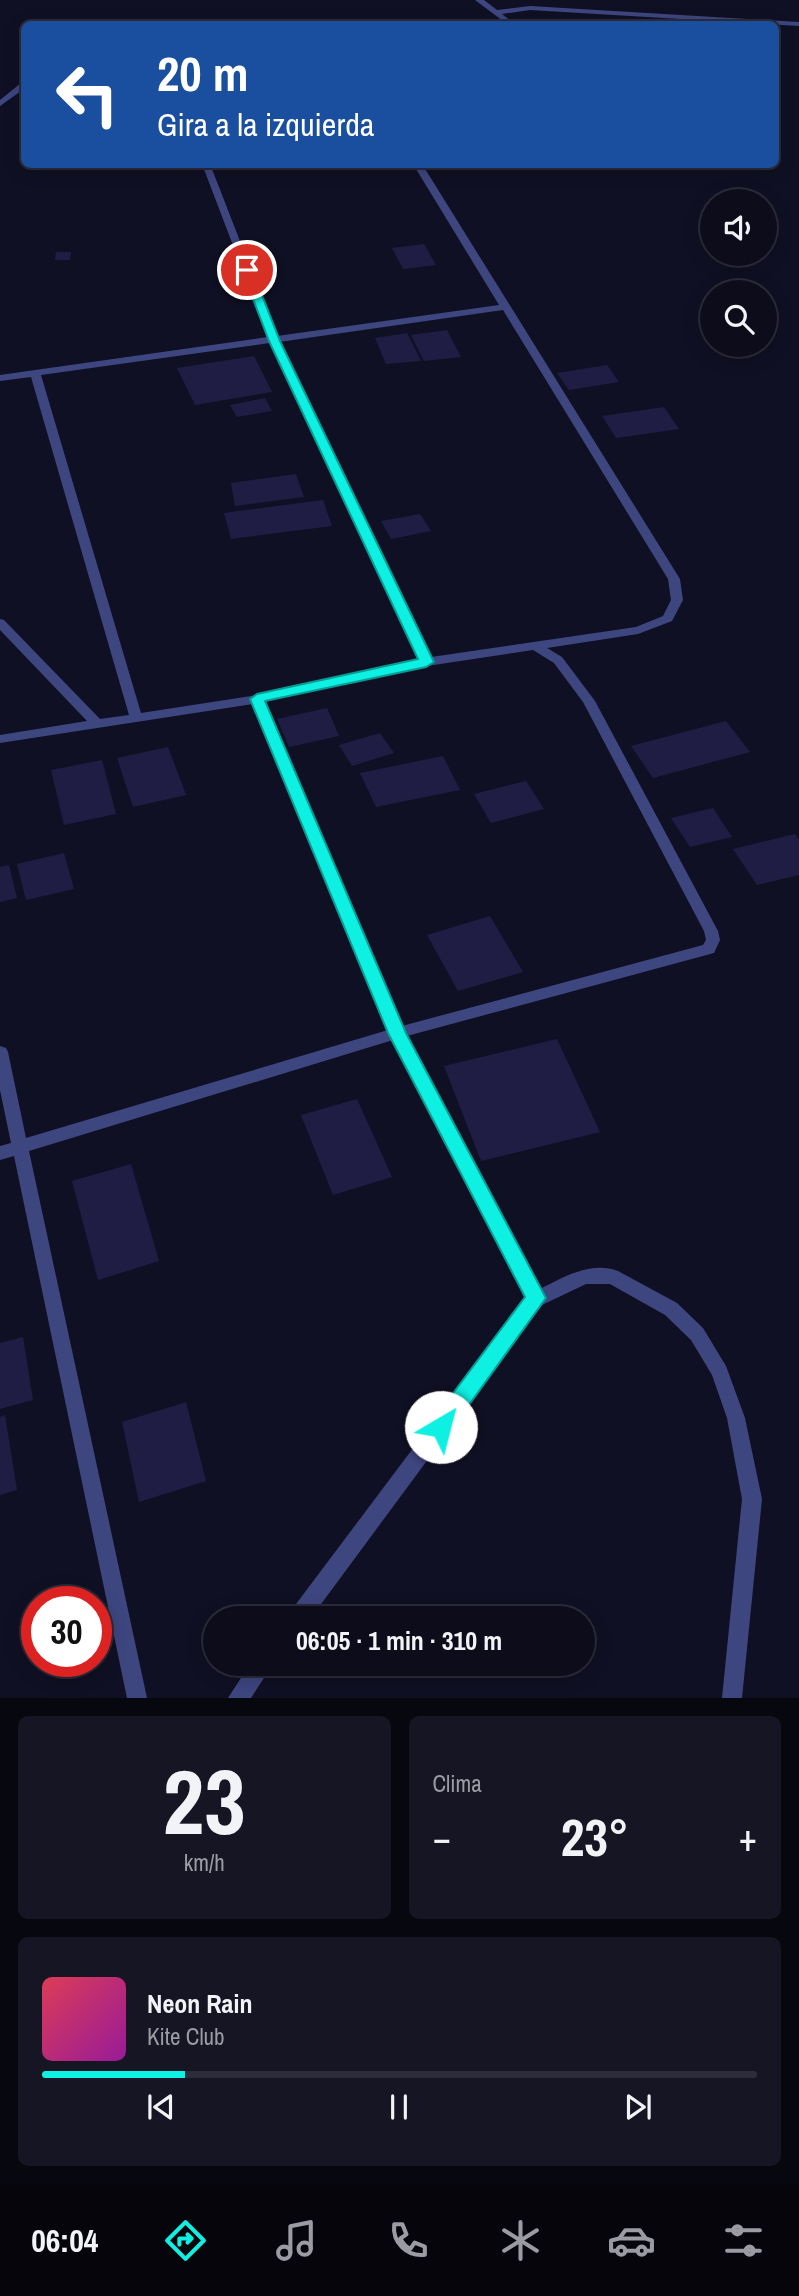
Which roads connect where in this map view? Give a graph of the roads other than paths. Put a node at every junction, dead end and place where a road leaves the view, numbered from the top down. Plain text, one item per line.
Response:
1 (479, 0) edge
2 (496, 12) junction
3 (508, 21) edge
4 (746, 21) edge
5 (779, 23) edge
6 (799, 24) edge
7 (21, 87) edge
8 (0, 104) edge
9 (208, 168) edge
10 (419, 168) edge
11 (503, 307) junction
12 (274, 341) junction
13 (35, 373) junction
14 (0, 378) edge
15 (0, 623) edge
16 (536, 646) junction
17 (426, 662) junction
18 (257, 699) junction
19 (136, 717) junction
20 (96, 723) junction
21 (0, 739) edge
22 (397, 1033) junction
23 (0, 1052) edge
24 (21, 1148) junction
25 (0, 1153) edge
26 (536, 1298) junction
27 (307, 1606) edge
28 (254, 1676) edge
29 (137, 1698) edge
30 (238, 1698) edge
31 (732, 1698) edge

1 - 2 street
2 - 3 street
2 - 4 street
5 - 6 street
7 - 8 street
9 - 12 street
10 - 11 street
11 - 12 street
11 - 16 street
12 - 13 street
12 - 17 street
13 - 14 street
13 - 19 street
15 - 20 street
16 - 17 street
16 - 22 street
17 - 18 street
18 - 19 street
18 - 22 street
19 - 20 street
20 - 21 street
22 - 24 street
22 - 26 street
23 - 24 street
24 - 25 street
24 - 29 street
26 - 27 street
26 - 31 street
28 - 30 street

